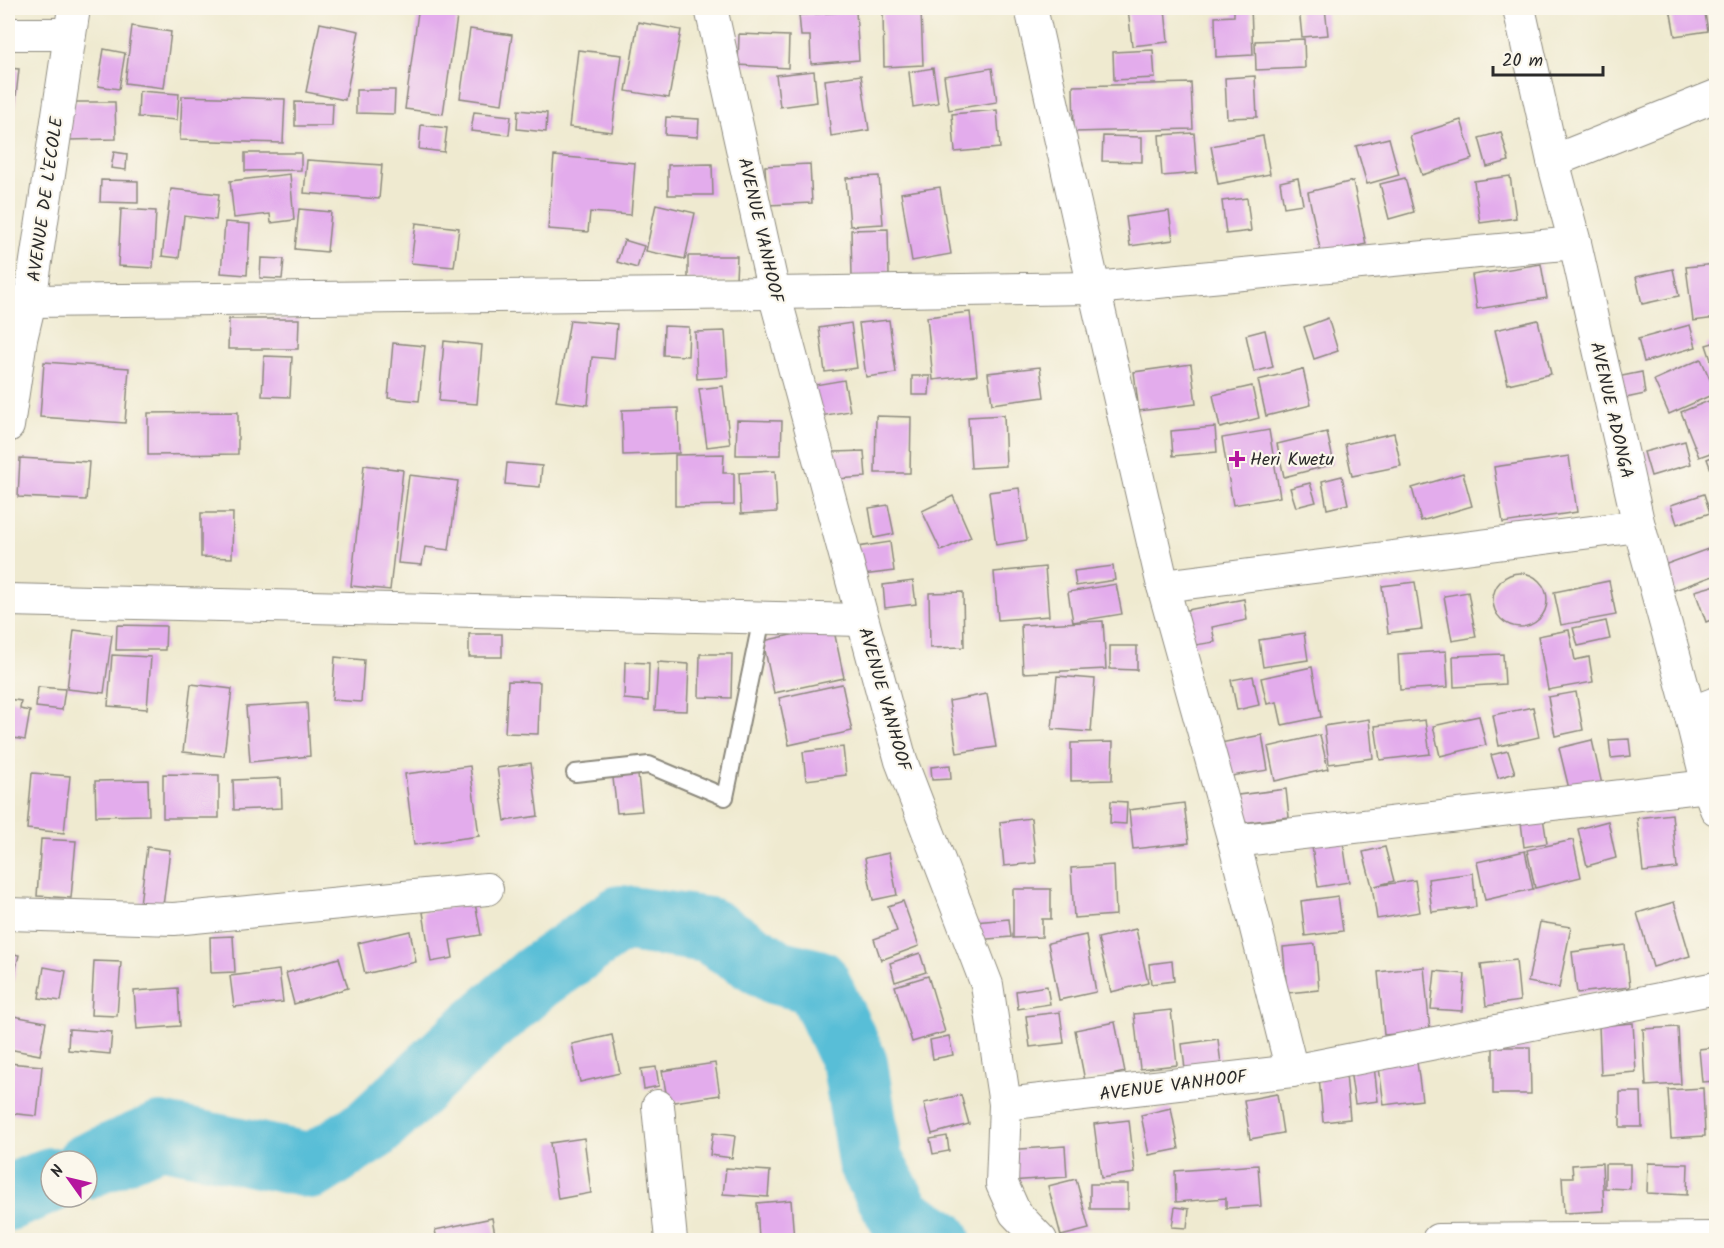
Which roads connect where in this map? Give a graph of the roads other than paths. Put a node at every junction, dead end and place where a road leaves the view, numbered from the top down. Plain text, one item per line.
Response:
1 (711, 8) edge
2 (1032, 8) edge
3 (1519, 8) edge
4 (72, 20) edge
5 (8, 34) edge
6 (1716, 96) edge
7 (1553, 161) junction
8 (1575, 243) junction
9 (1094, 288) junction
10 (774, 293) junction
11 (30, 301) junction
12 (14, 339) edge
13 (8, 426) edge
14 (1639, 526) junction
15 (1163, 586) junction
16 (8, 600) edge
17 (762, 618) junction
18 (862, 620) junction
19 (1703, 708) edge
20 (575, 773) dead end
21 (1712, 798) edge
22 (1234, 841) junction
23 (487, 889) dead end
24 (8, 914) edge
25 (1716, 988) edge
26 (1292, 1071) junction
27 (1005, 1104) junction
28 (658, 1106) dead end
29 (1716, 1238) edge
30 (671, 1240) edge
31 (1041, 1240) edge
32 (1438, 1240) edge

1 - 10 street, AVENUE VANHOOF
2 - 9 street
3 - 7 street, AVENUE ADONGA
4 - 5 street
4 - 11 street, AVENUE DE L'ECOLE
6 - 7 street
7 - 8 street, AVENUE ADONGA
8 - 9 street
8 - 14 street, AVENUE ADONGA
9 - 10 street
9 - 15 street
10 - 11 street
10 - 18 street, AVENUE VANHOOF
11 - 12 street, AVENUE DE L'ECOLE
12 - 13 street, AVENUE DE L'ECOLE
14 - 15 street
14 - 19 street, AVENUE ADONGA
15 - 22 street
16 - 17 street
17 - 18 street
17 - 20 lane
18 - 27 street, AVENUE VANHOOF
19 - 21 street, AVENUE ADONGA
21 - 22 street
22 - 26 street
23 - 24 street
25 - 26 street, AVENUE VANHOOF
26 - 27 street, AVENUE VANHOOF
27 - 31 street
28 - 30 street
29 - 32 street

